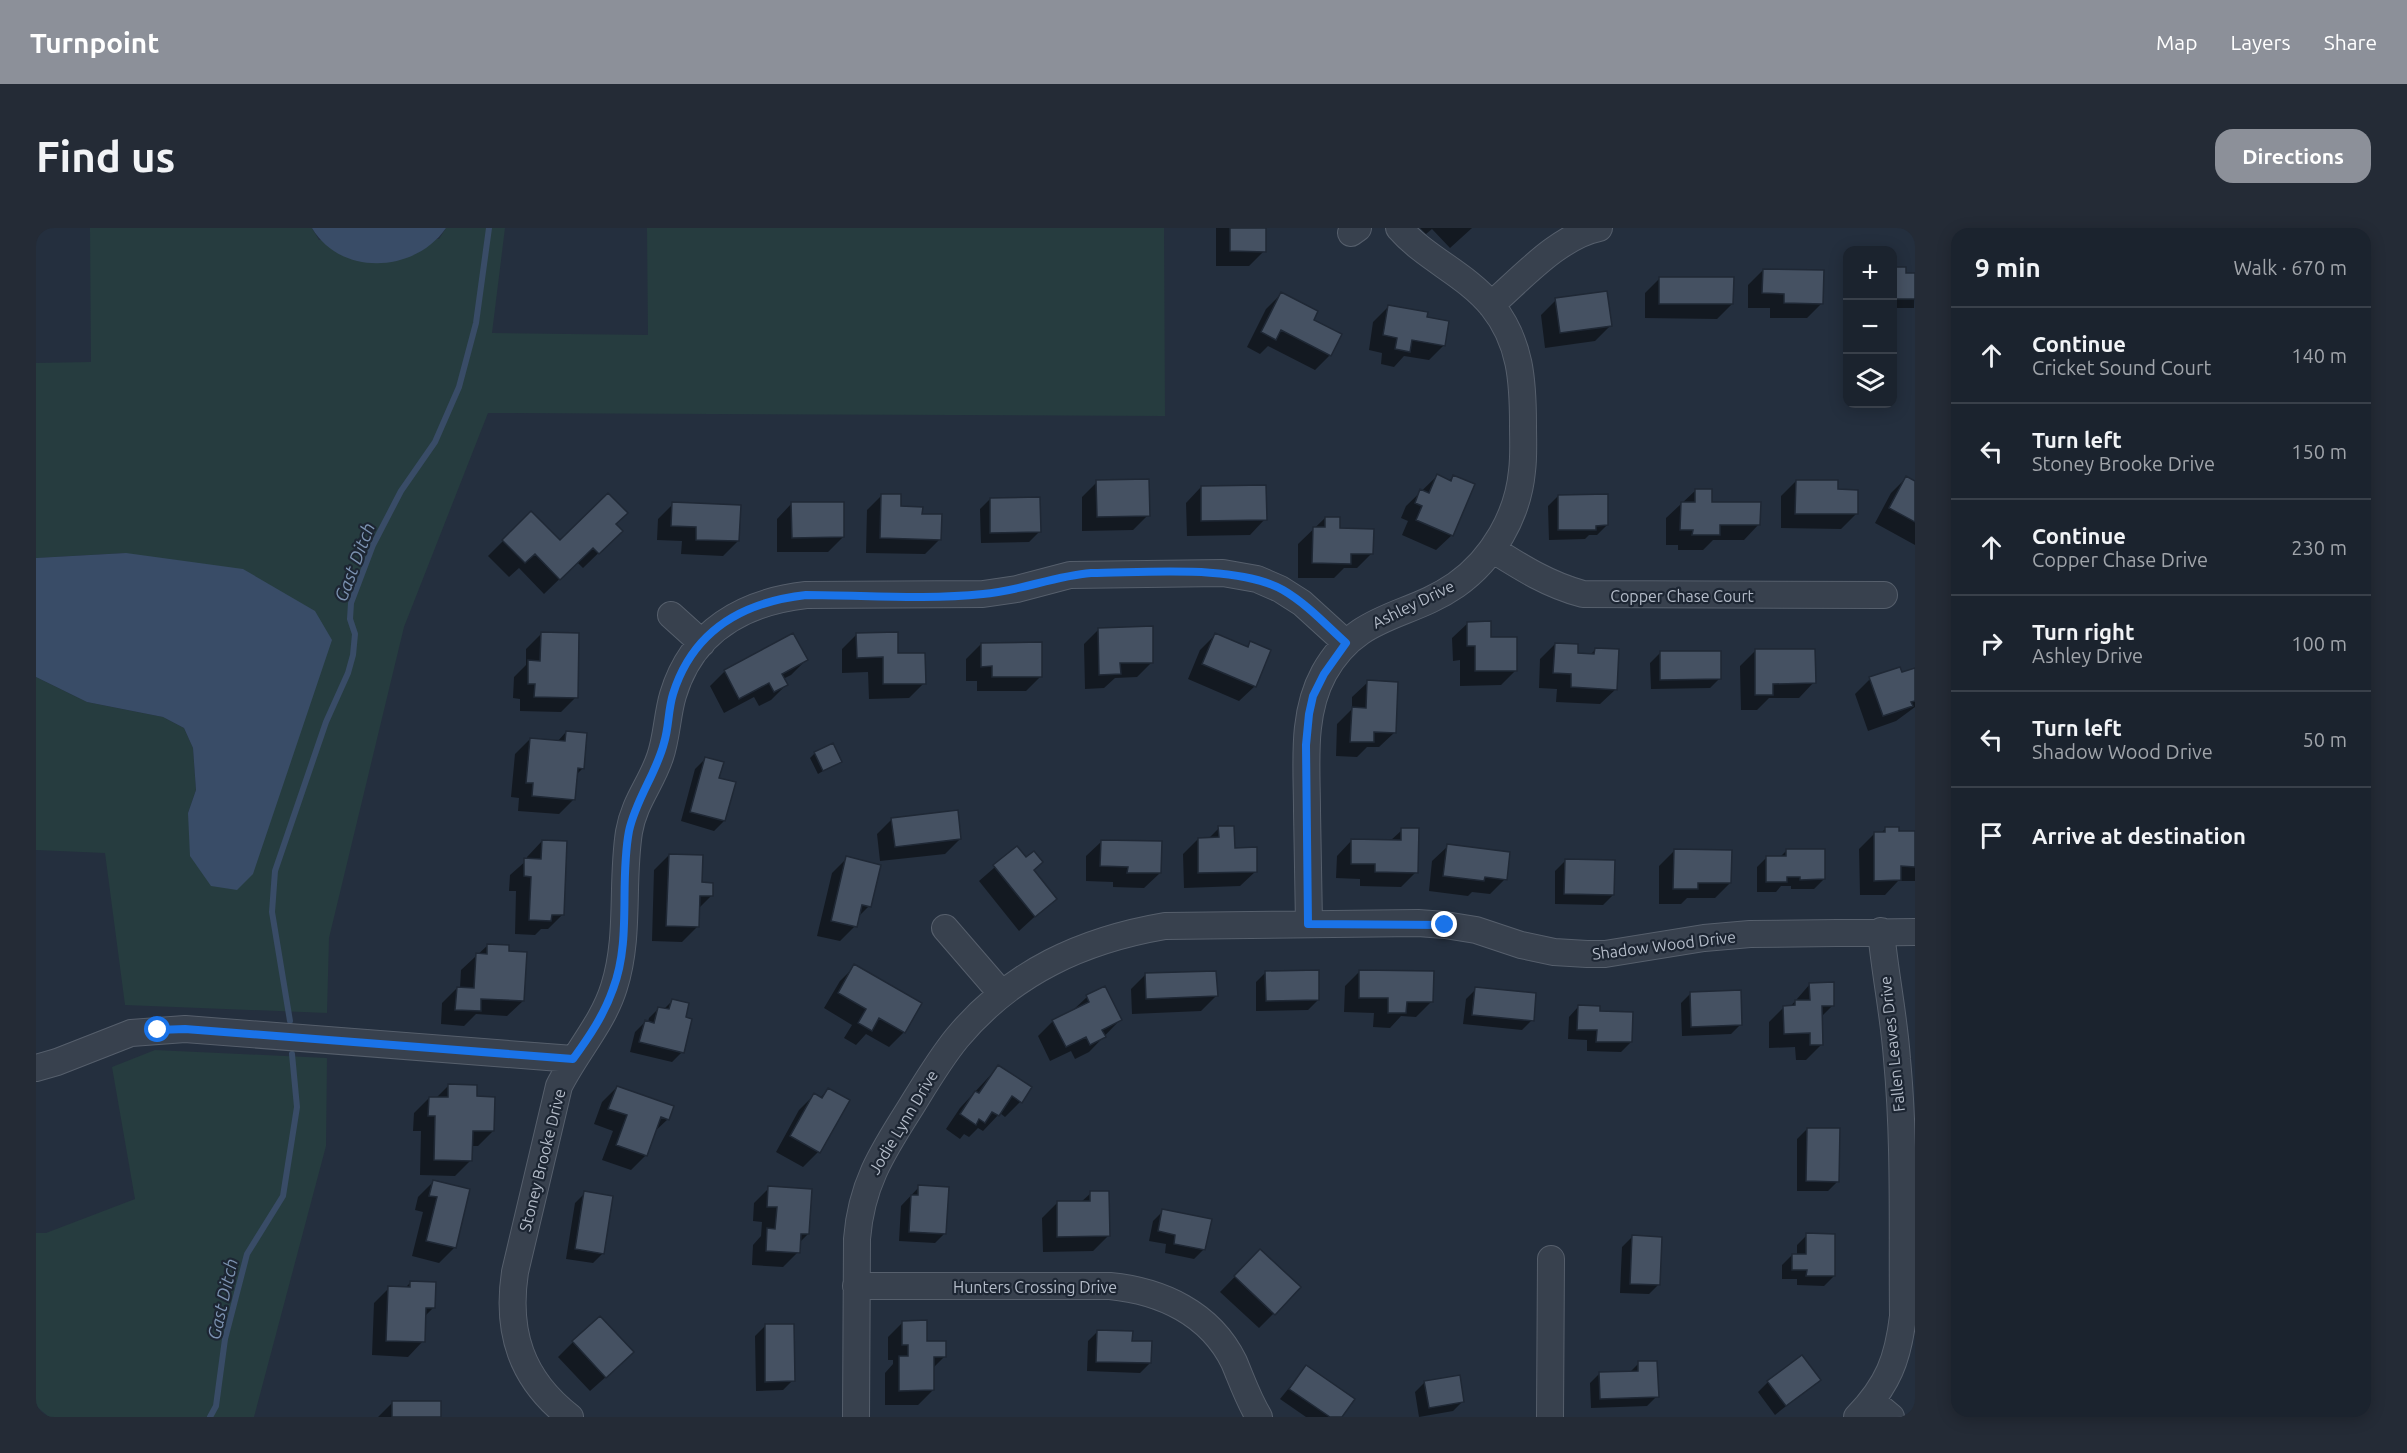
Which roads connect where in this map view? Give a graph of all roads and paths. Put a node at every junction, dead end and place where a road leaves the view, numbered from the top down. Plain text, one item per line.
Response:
1 (1399, 228) edge
2 (1599, 228) edge
3 (1491, 305) junction
4 (1492, 549) junction
5 (1884, 595) dead end
6 (671, 615) dead end
7 (702, 643) junction
8 (1346, 643) junction
9 (1308, 924) junction
10 (945, 928) dead end
11 (1881, 931) junction
12 (1915, 932) edge
13 (1002, 994) junction
14 (573, 1059) junction
15 (36, 1068) edge
16 (1551, 1258) dead end
17 (856, 1286) junction
18 (1873, 1412) edge
19 (556, 1413) edge
20 (856, 1417) edge
21 (1259, 1417) edge
22 (1550, 1417) edge

1 - 3 street, Ashley Drive
2 - 3 street
3 - 4 street, Ashley Drive
4 - 5 street, Copper Chase Court
4 - 8 street, Ashley Drive
6 - 7 street
7 - 8 street, Stoney Brooke Drive
7 - 14 street, Stoney Brooke Drive
8 - 9 street, Ashley Drive
9 - 11 street, Shadow Wood Drive
9 - 13 street, Shadow Wood Drive
10 - 13 street
11 - 12 street, Shadow Wood Drive
11 - 18 street, Fallen Leaves Drive
13 - 17 street, Jodie Lynn Drive
14 - 15 street
14 - 19 street, Stoney Brooke Drive
16 - 22 street
17 - 20 street, Jodie Lynn Drive
17 - 21 street, Hunters Crossing Drive

